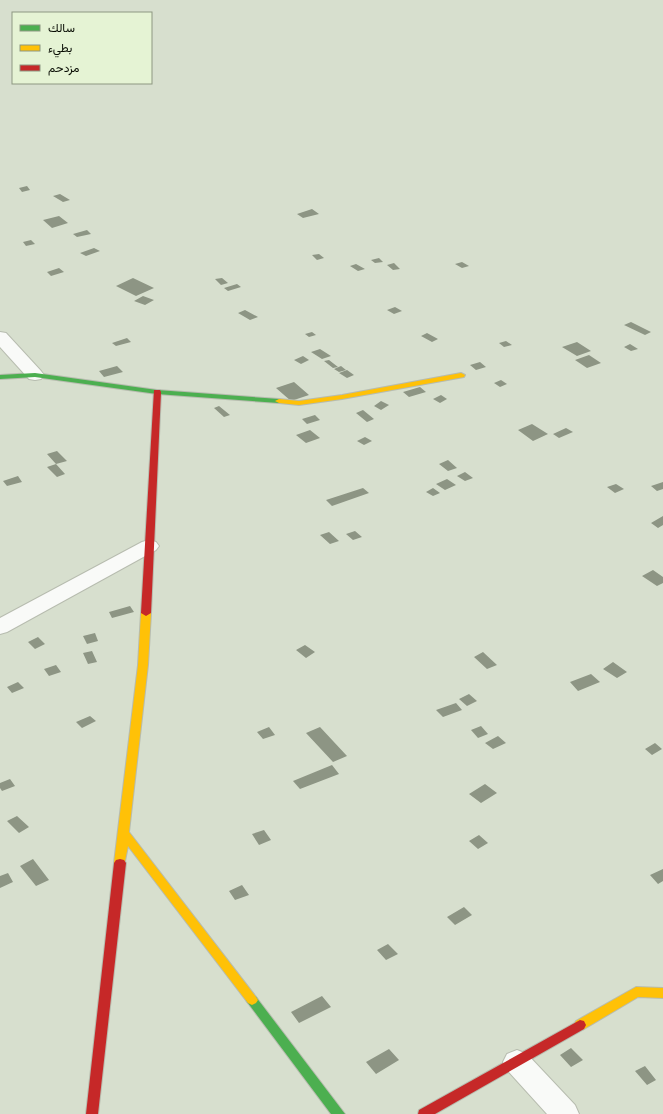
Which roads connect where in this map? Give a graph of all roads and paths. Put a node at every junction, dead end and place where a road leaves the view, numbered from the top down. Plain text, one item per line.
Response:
1 (0, 337) edge
2 (35, 375) junction
3 (461, 375) dead end
4 (0, 377) edge
5 (157, 392) junction
6 (150, 546) junction
7 (0, 627) edge
8 (124, 833) junction
9 (663, 993) edge
10 (517, 1062) junction
11 (92, 1114) edge
12 (339, 1114) edge
13 (424, 1114) edge
14 (565, 1114) edge

1 - 2 street
2 - 4 street
2 - 5 street
3 - 5 street
5 - 6 street
6 - 7 street
6 - 8 street
8 - 11 street
8 - 12 street
9 - 10 street
10 - 13 street
10 - 14 street

